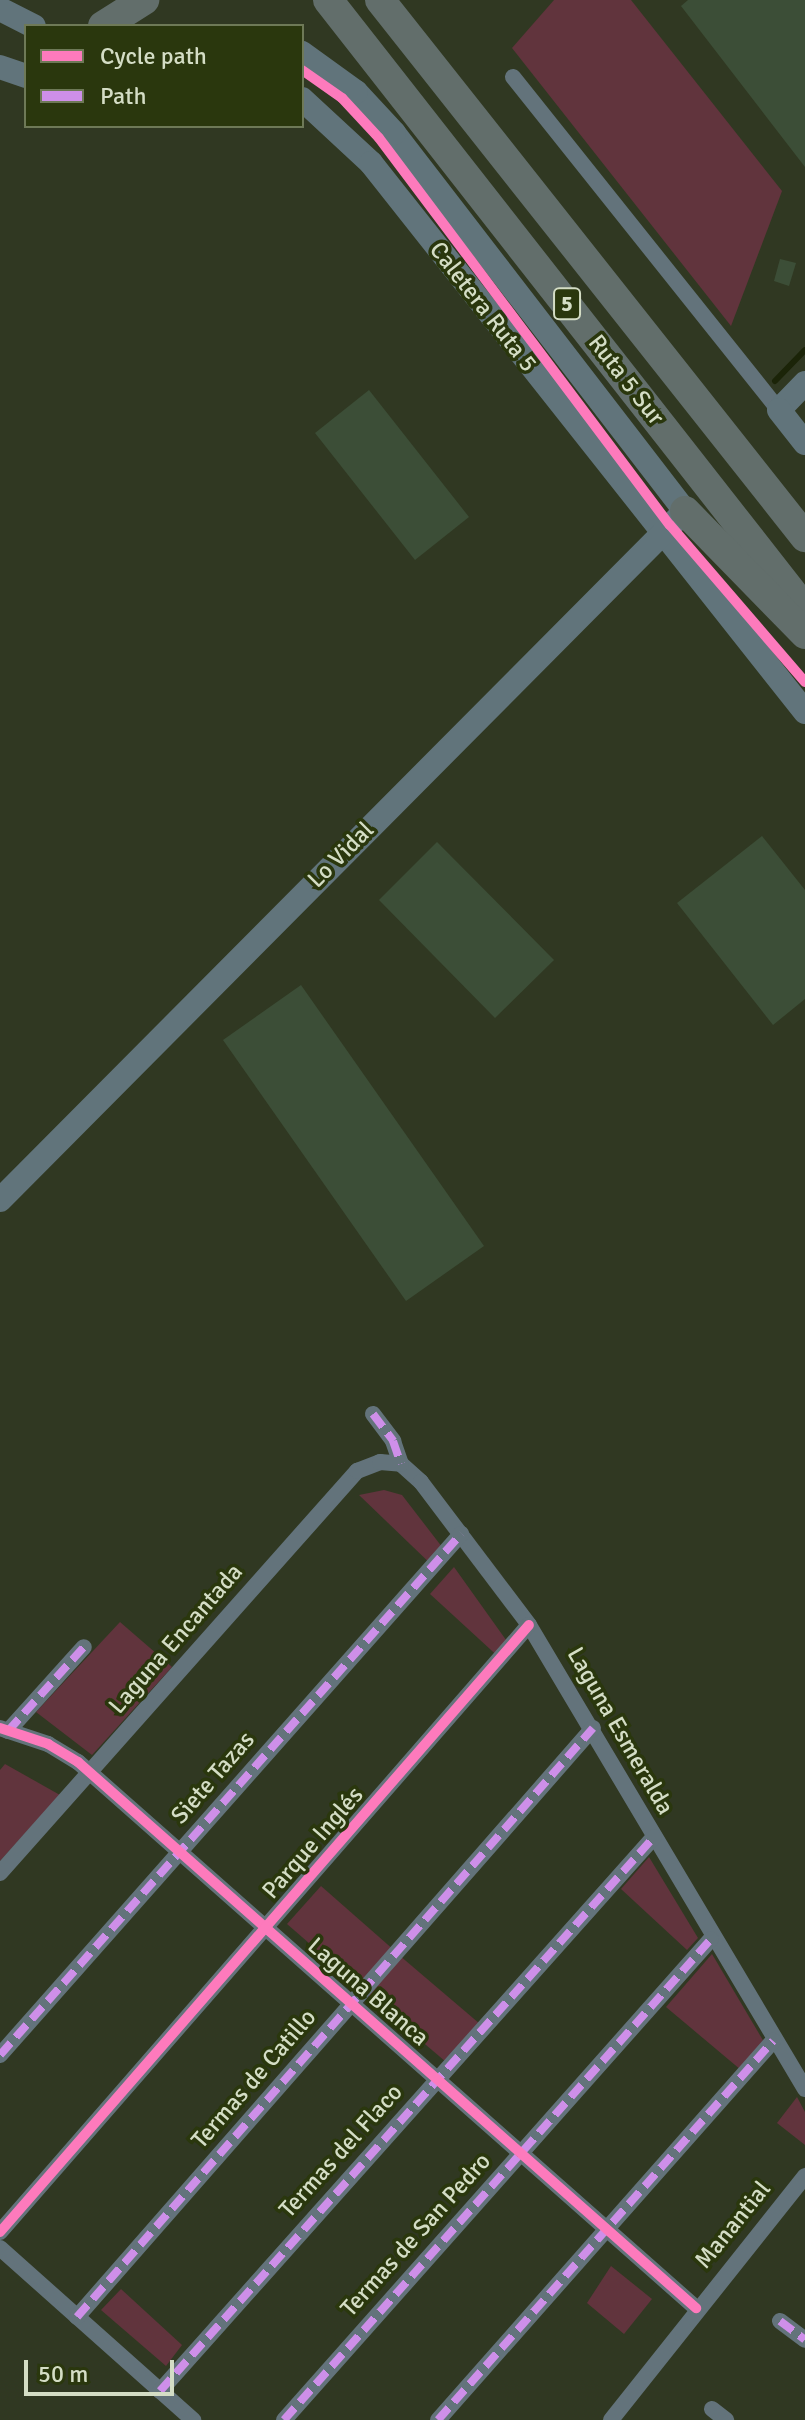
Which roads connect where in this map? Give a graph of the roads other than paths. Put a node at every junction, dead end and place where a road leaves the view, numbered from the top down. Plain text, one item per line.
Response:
1 (144, 0) edge
2 (328, 0) edge
3 (380, 0) edge
4 (0, 9) edge
5 (30, 24) edge
6 (106, 24) edge
7 (304, 54) edge
8 (0, 67) edge
9 (24, 75) edge
10 (513, 77) dead end
11 (304, 101) edge
12 (805, 383) edge
13 (779, 410) junction
14 (805, 443) edge
15 (685, 511) junction
16 (660, 533) junction
17 (805, 537) edge
18 (805, 609) edge
19 (805, 634) edge
20 (805, 712) edge
21 (0, 1200) edge
22 (373, 1414) dead end
23 (401, 1464) junction
24 (461, 1534) junction
25 (529, 1625) junction
26 (84, 1647) dead end
27 (593, 1728) junction
28 (4, 1730) edge
29 (90, 1773) junction
30 (654, 1837) junction
31 (180, 1852) junction
32 (0, 1873) edge
33 (265, 1928) junction
34 (711, 1939) junction
35 (351, 2003) junction
36 (773, 2041) junction
37 (0, 2055) edge
38 (437, 2080) junction
39 (805, 2089) edge
40 (521, 2153) junction
41 (805, 2176) edge
42 (607, 2229) junction
43 (0, 2232) edge
44 (0, 2248) edge
45 (696, 2308) junction
46 (77, 2317) junction
47 (780, 2321) dead end
48 (805, 2340) edge
49 (160, 2391) junction
50 (193, 2420) edge
51 (284, 2420) edge
52 (438, 2420) edge
53 (611, 2420) edge

1 - 6 highway
2 - 18 highway, Ruta 5 Sur / 5
3 - 17 highway, Ruta 5 Sur / 5
4 - 5 main road
7 - 15 main road
8 - 9 main road
10 - 13 street
11 - 16 main road, Caletera Ruta 5
12 - 13 main road
13 - 14 main road
15 - 16 main road, Lo Vidal
15 - 19 highway
16 - 20 main road, Caletera Ruta 5
16 - 21 main road, Lo Vidal
22 - 23 street, Laguna Esmeralda
23 - 24 street, Laguna Esmeralda
23 - 29 street, Laguna Encantada
24 - 25 street, Laguna Esmeralda
24 - 31 street, Siete Tazas
25 - 27 street, Laguna Esmeralda
25 - 33 street, Parque Inglés
26 - 28 street
27 - 30 street, Laguna Esmeralda
27 - 35 street, Termas de Catillo
28 - 29 street, Laguna Blanca
29 - 31 street, Laguna Blanca
29 - 32 street, Laguna Encantada
30 - 34 street, Laguna Esmeralda
30 - 38 street, Termas del Flaco
31 - 33 street, Laguna Blanca
31 - 37 street, Siete Tazas
33 - 35 street, Laguna Blanca
33 - 43 street, Parque Inglés
34 - 36 street, Laguna Esmeralda
34 - 40 street, Termas de San Pedro
35 - 38 street, Laguna Blanca
35 - 46 street, Termas de Catillo
36 - 39 street, Laguna Esmeralda
36 - 42 street
38 - 40 street, Laguna Blanca
38 - 49 street, Termas del Flaco
40 - 42 street, Laguna Blanca
40 - 51 street, Termas de San Pedro
41 - 45 street, Manantial
42 - 45 street, Laguna Blanca
42 - 52 street
44 - 46 street
45 - 53 street, Manantial
46 - 49 street
47 - 48 street
49 - 50 street

